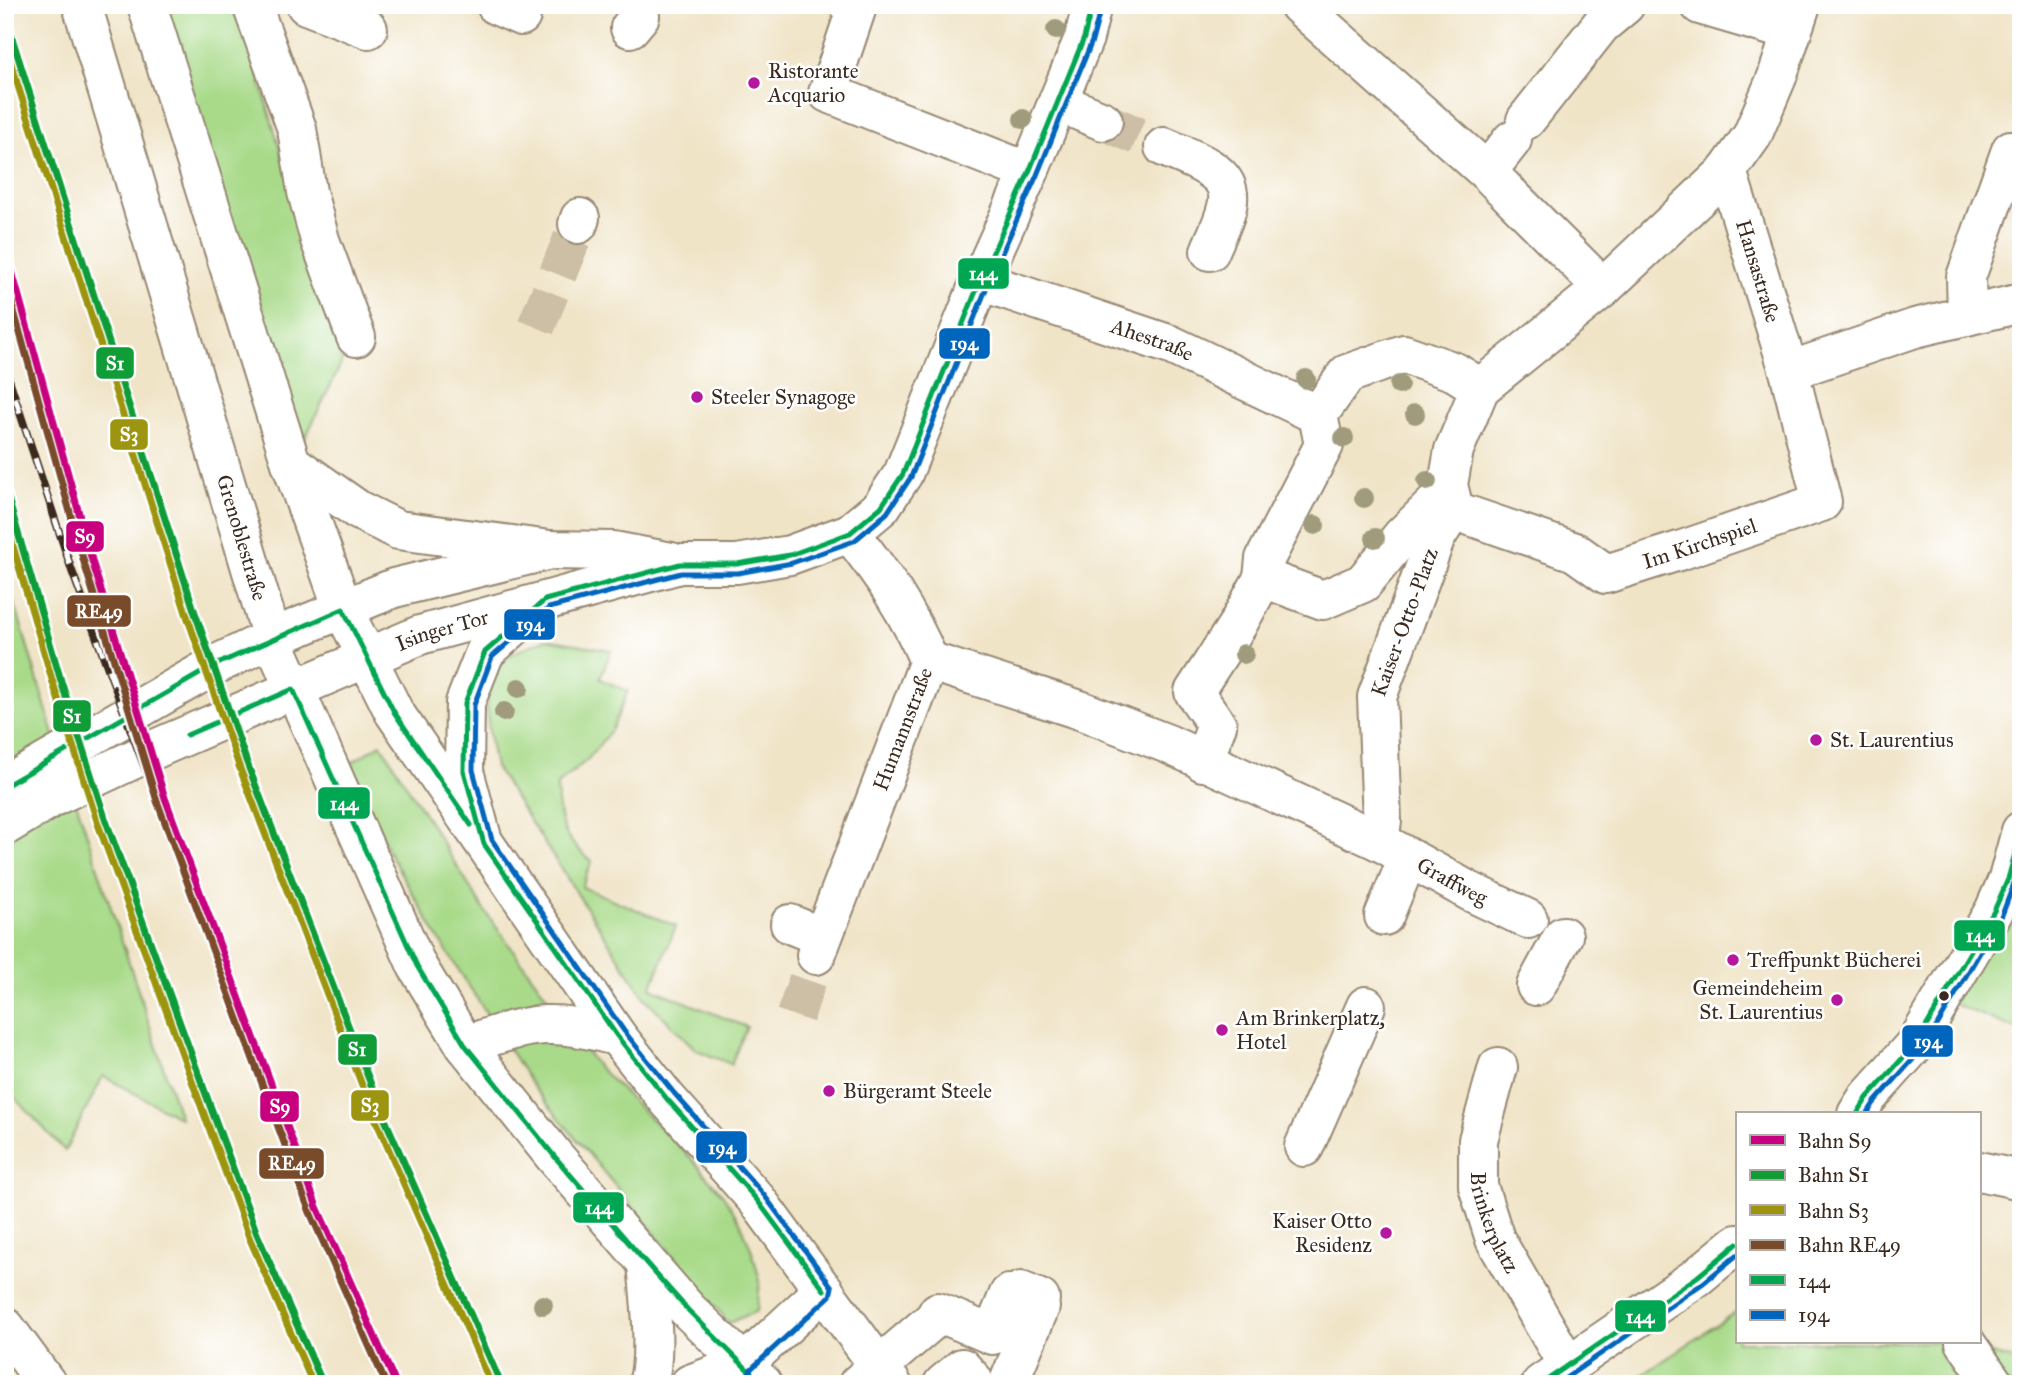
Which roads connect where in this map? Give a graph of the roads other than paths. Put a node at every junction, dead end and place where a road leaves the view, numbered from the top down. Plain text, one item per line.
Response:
1 (82, 5) edge
2 (147, 5) edge
3 (252, 5) edge
4 (306, 5) edge
5 (849, 5) edge
6 (1092, 5) edge
7 (1299, 5) edge
8 (1625, 5) edge
9 (1700, 5) edge
10 (1796, 19) edge
11 (368, 29) dead end
12 (1058, 102) junction
13 (1103, 121) tunnel mouth
14 (1164, 147) tunnel mouth
15 (2011, 150) dead end
16 (1727, 171) junction
17 (1029, 172) junction
18 (1487, 172) junction
19 (1210, 251) dead end
20 (980, 281) junction
21 (1603, 288) junction
22 (2021, 303) edge
23 (1967, 316) junction
24 (356, 337) dead end
25 (1789, 371) junction
26 (1480, 388) junction
27 (1318, 415) junction
28 (291, 463) junction
29 (1454, 509) junction
30 (850, 533) junction
31 (550, 550) junction
32 (680, 564) junction
33 (1263, 578) junction
34 (545, 600) junction
35 (342, 609) junction
36 (272, 638) junction
37 (367, 660) junction
38 (929, 661) junction
39 (293, 689) junction
40 (1203, 762) junction
41 (5, 786) edge
42 (5, 826) edge
43 (2021, 831) edge
44 (484, 844) junction
45 (1394, 850) junction
46 (1384, 916) dead end
47 (1528, 919) dead end
48 (1563, 936) dead end
49 (810, 939) tunnel mouth
50 (1536, 986) dead end
51 (1357, 1001) dead end
52 (617, 1036) junction
53 (465, 1045) junction
54 (1498, 1067) dead end
55 (1858, 1112) edge
56 (1297, 1144) dead end
57 (1980, 1171) edge
58 (2021, 1180) edge
59 (1736, 1245) edge
60 (647, 1264) junction
61 (824, 1290) junction
62 (5, 1326) edge
63 (1966, 1344) edge
64 (1554, 1375) edge
65 (747, 1377) edge
66 (47, 1384) edge
67 (648, 1384) edge
68 (690, 1384) edge
69 (858, 1384) edge
70 (892, 1384) edge
71 (943, 1384) edge
72 (971, 1384) edge
73 (1008, 1384) edge
74 (1994, 1384) edge

1 - 36 street, Grenoblestraße
2 - 28 street
3 - 24 street
4 - 11 street
5 - 17 street
6 - 12 street
7 - 18 street
8 - 18 street
9 - 10 street
10 - 16 street
12 - 13 street
12 - 17 street
14 - 19 street
15 - 23 street
16 - 21 street
16 - 25 street, Hansastraße
17 - 20 street
18 - 21 street
20 - 27 street, Ahestraße
20 - 30 street
21 - 26 street
22 - 23 street
23 - 25 street
25 - 29 street, Im Kirchspiel
26 - 27 street
26 - 29 street
27 - 33 street
28 - 31 street, Isinger Tor
28 - 35 street
29 - 33 street, Kaiser-Otto-Platz
29 - 45 street, Kaiser-Otto-Platz
30 - 32 street, Isinger Tor
30 - 38 street, Humannstraße
31 - 32 street, Isinger Tor
31 - 35 street, Isinger Tor
32 - 34 street, Isinger Tor
33 - 40 street
34 - 37 street, Isinger Tor
34 - 44 street
35 - 36 street, Isinger Tor
35 - 37 street
36 - 39 street, Grenoblestraße
36 - 41 street, Isinger Tor
37 - 39 street, Isinger Tor
37 - 44 street
38 - 40 street
38 - 49 street, Humannstraße
39 - 42 street, Isinger Tor
39 - 53 street, Grenoblestraße
40 - 45 street
43 - 55 street
44 - 52 street
45 - 46 street
45 - 47 street, Graffweg
48 - 50 street
51 - 56 street
52 - 53 street
52 - 61 street
53 - 60 street, Grenoblestraße
54 - 64 street, Brinkerplatz
57 - 58 street
59 - 64 street
60 - 65 street, Grenoblestraße
60 - 67 street
61 - 65 street
61 - 70 street
62 - 66 street
63 - 74 street
65 - 68 street
69 - 73 street
71 - 72 street

